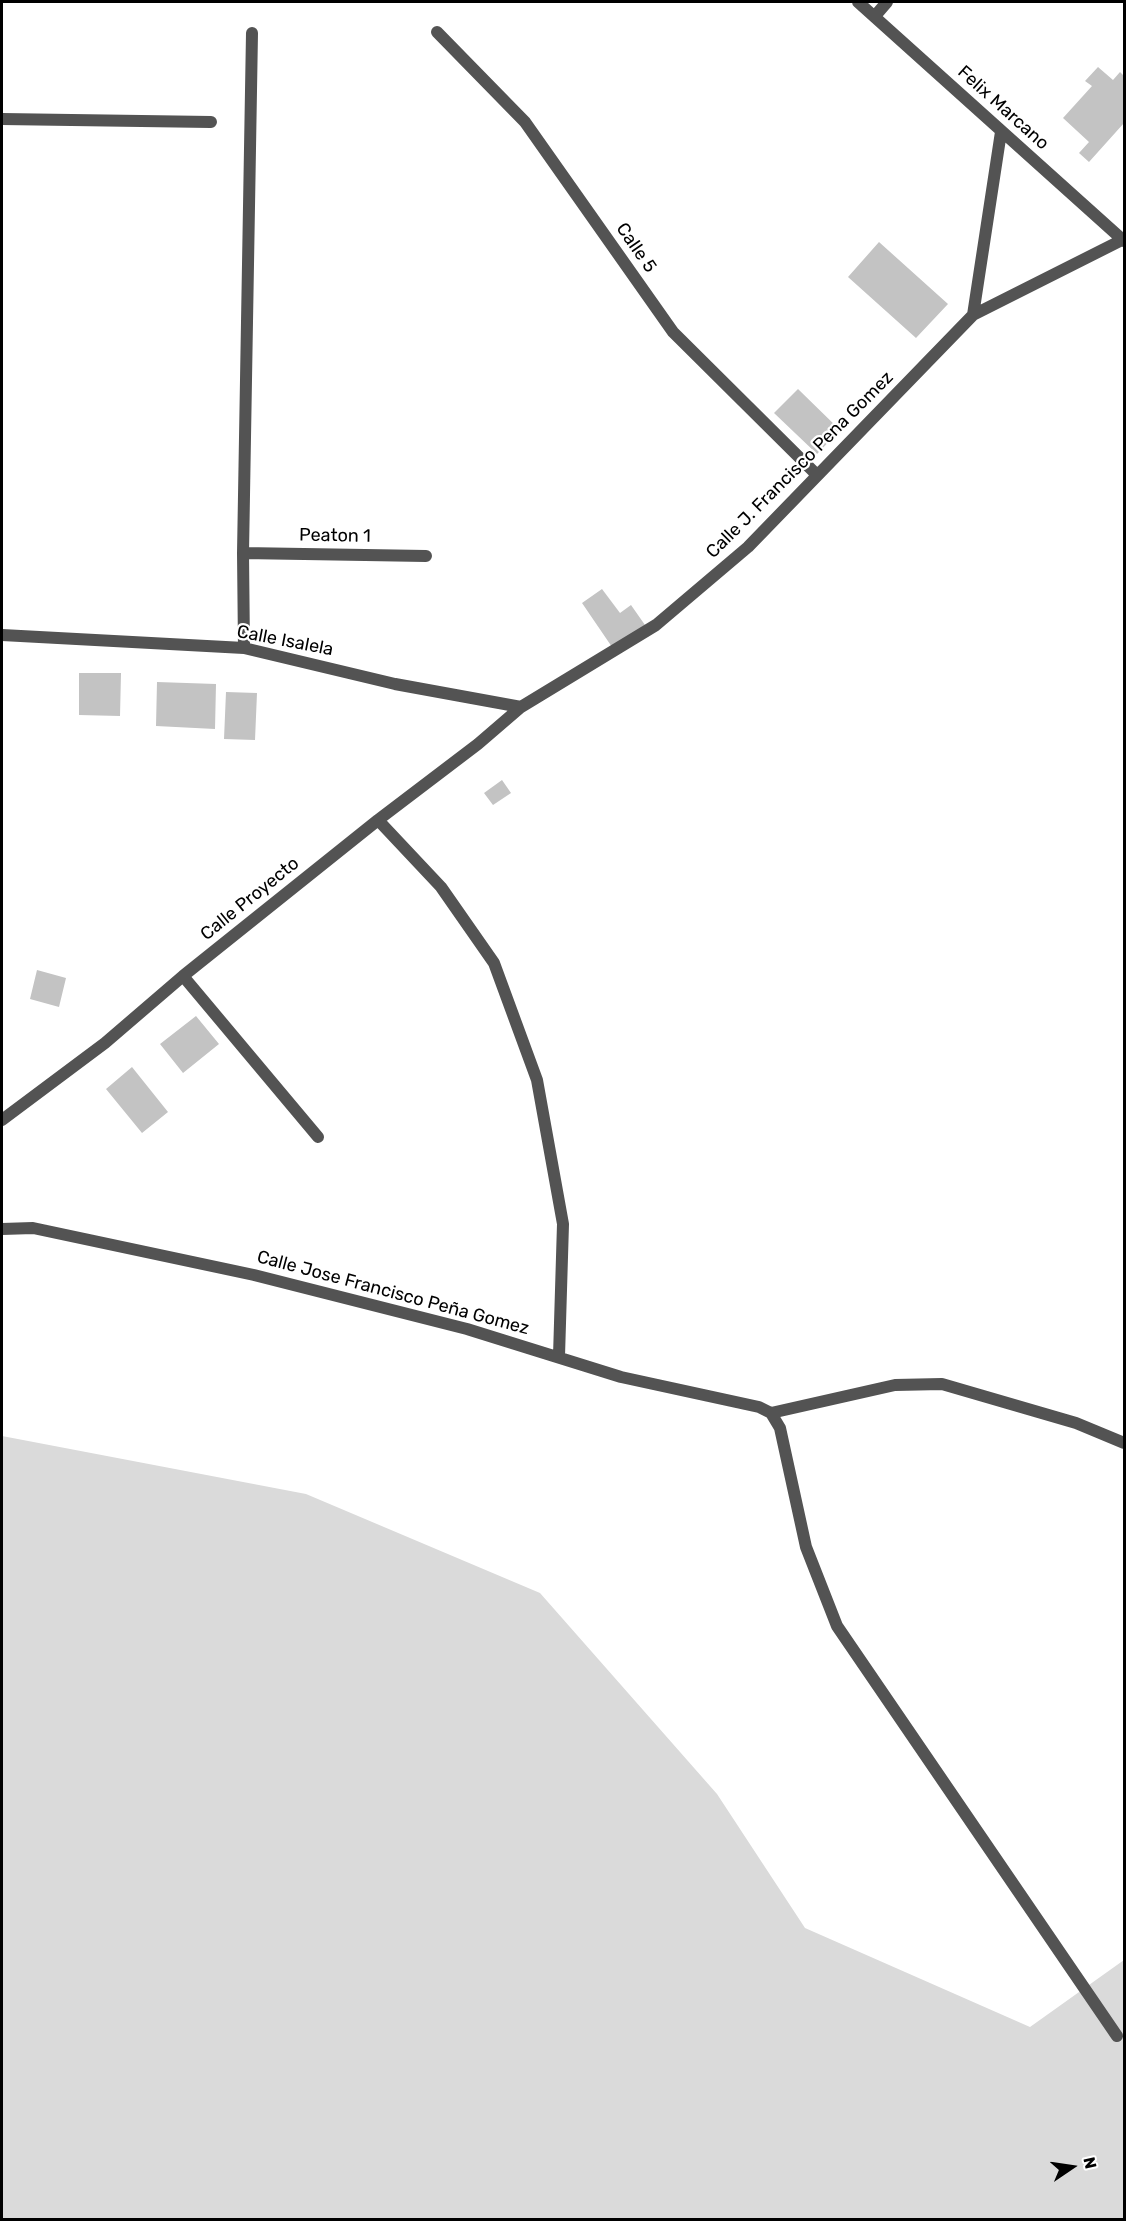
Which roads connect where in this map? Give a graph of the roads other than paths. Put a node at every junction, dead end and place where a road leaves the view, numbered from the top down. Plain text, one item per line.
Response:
1 (858, 2) edge
2 (887, 2) edge
3 (875, 16) junction
4 (437, 32) dead end
5 (252, 33) dead end
6 (2, 119) edge
7 (211, 122) dead end
8 (1002, 132) junction
9 (1123, 240) edge
10 (973, 315) junction
11 (817, 475) junction
12 (243, 553) junction
13 (426, 555) dead end
14 (2, 635) edge
15 (244, 648) junction
16 (521, 706) junction
17 (378, 820) junction
18 (183, 976) junction
19 (2, 1120) edge
20 (318, 1137) dead end
21 (2, 1229) edge
22 (559, 1356) junction
23 (771, 1413) junction
24 (1125, 1443) edge
25 (1117, 2036) dead end

1 - 3 street, Felix Marcano
2 - 3 street
3 - 8 street, Felix Marcano
4 - 11 street, Calle 5
5 - 12 street
6 - 7 street
8 - 9 street, Felix Marcano
8 - 10 street
9 - 10 street, Calle J. Francisco Pena Gomez
10 - 11 street, Calle J. Francisco Pena Gomez
11 - 16 street, Calle J. Francisco Pena Gomez
12 - 13 street, Peaton 1
12 - 15 street
14 - 15 street, Calle Isalela
15 - 16 street, Calle Isalela
16 - 17 street, Calle Proyecto
17 - 18 street, Calle Proyecto
17 - 22 street
18 - 19 street, Calle Proyecto
18 - 20 street
21 - 22 street, Calle Jose Francisco Peña Gomez
22 - 23 street, Calle Jose Francisco Peña Gomez
23 - 24 street
23 - 25 street

